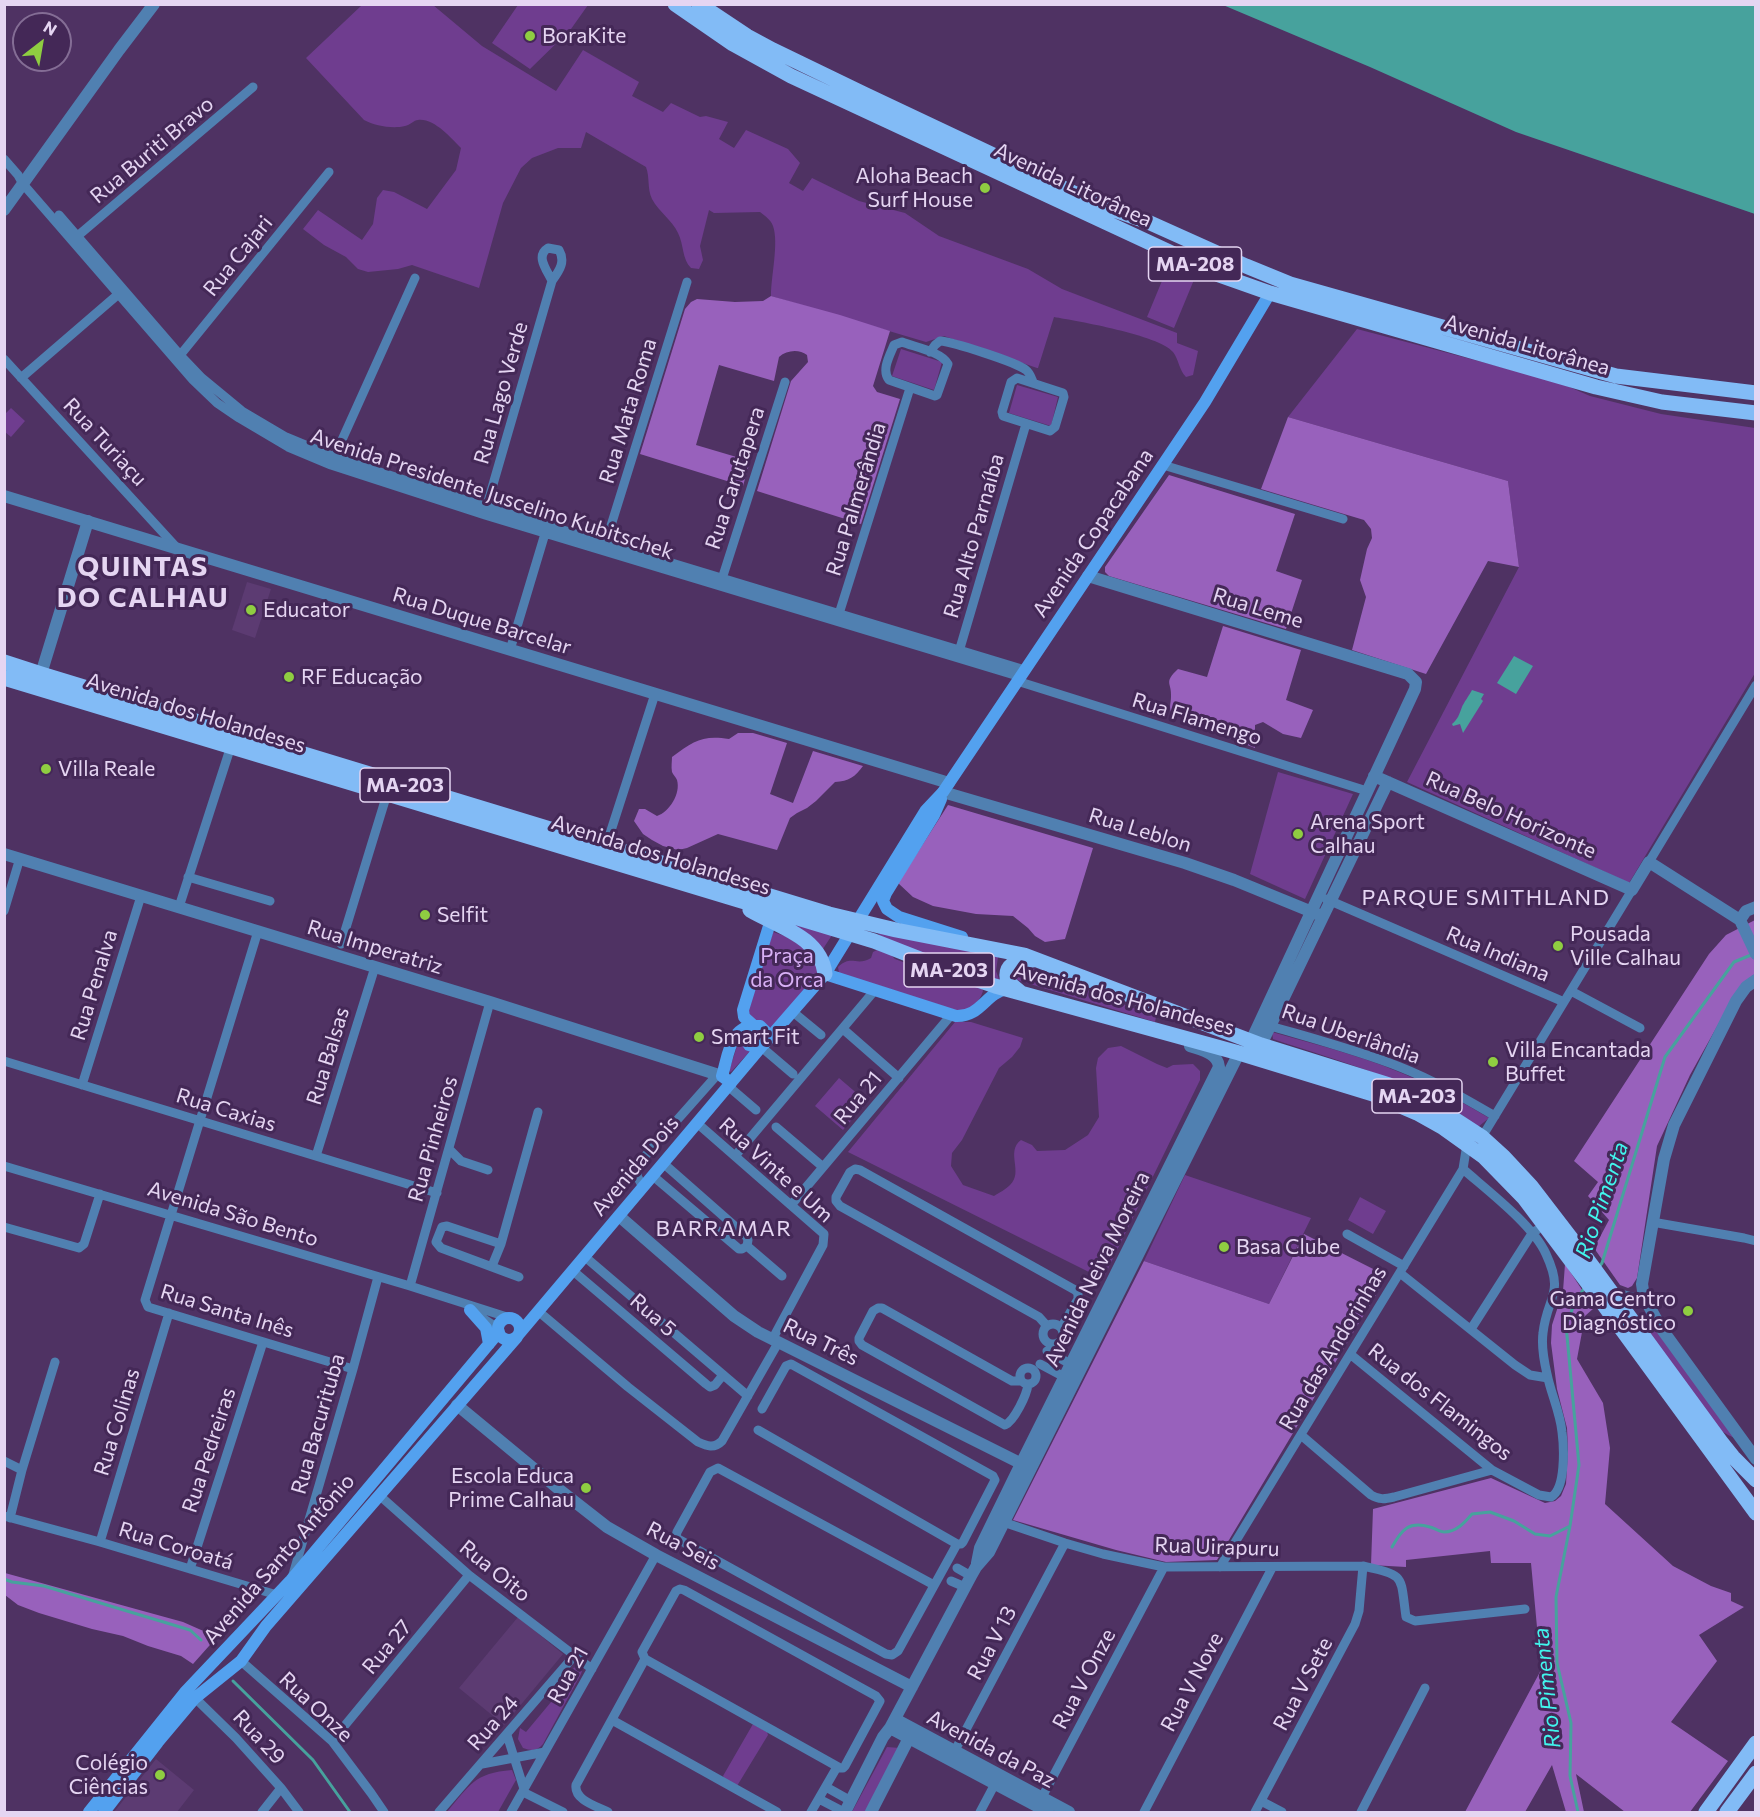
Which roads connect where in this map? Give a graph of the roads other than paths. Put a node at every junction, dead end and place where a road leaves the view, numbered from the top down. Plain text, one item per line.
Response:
1 (154, 4) edge
2 (675, 4) edge
3 (699, 4) edge
4 (253, 87) dead end
5 (4, 159) edge
6 (329, 172) dead end
7 (22, 179) junction
8 (4, 210) edge
9 (75, 238) junction
10 (1158, 248) junction
11 (1210, 250) junction
12 (415, 278) dead end
13 (552, 281) dead end
14 (687, 282) dead end
15 (122, 291) junction
16 (1270, 293) junction
17 (930, 352) junction
18 (178, 358) junction
19 (4, 359) edge
20 (1590, 369) junction
21 (1554, 376) junction
22 (21, 378) junction
23 (785, 382) dead end
24 (1033, 382) junction
25 (1654, 382) junction
26 (910, 388) junction
27 (1616, 392) junction
28 (1755, 393) edge
29 (1755, 413) edge
30 (1026, 424) junction
31 (333, 461) junction
32 (1163, 465) junction
33 (4, 496) edge
34 (486, 511) junction
35 (1343, 519) dead end
36 (88, 522) junction
37 (546, 529) junction
38 (605, 547) junction
39 (178, 549) junction
40 (1088, 576) junction
41 (721, 582) junction
42 (838, 617) junction
43 (510, 650) junction
44 (958, 653) junction
45 (4, 662) edge
46 (41, 674) junction
47 (1021, 676) junction
48 (4, 678) edge
49 (1755, 685) edge
50 (655, 694) junction
51 (231, 746) junction
52 (1374, 776) junction
53 (1388, 782) junction
54 (946, 788) junction
55 (1367, 791) junction
56 (387, 794) junction
57 (606, 846) junction
58 (4, 854) edge
59 (20, 858) junction
60 (1649, 862) junction
61 (188, 877) junction
62 (1632, 890) junction
63 (141, 896) junction
64 (769, 896) junction
65 (1324, 898) junction
66 (270, 902) dead end
67 (178, 907) junction
68 (1755, 907) edge
69 (4, 911) edge
70 (1317, 914) junction
71 (772, 916) junction
72 (1743, 925) junction
73 (853, 928) junction
74 (258, 931) junction
75 (341, 944) dead end
76 (997, 948) junction
77 (1755, 954) edge
78 (1042, 962) junction
79 (375, 967) junction
80 (825, 974) junction
81 (1755, 980) edge
82 (1007, 989) junction
83 (875, 990) junction
84 (1571, 990) junction
85 (1026, 994) junction
86 (490, 1002) junction
87 (1564, 1002) junction
88 (793, 1012) junction
89 (952, 1014) junction
90 (1264, 1024) junction
91 (762, 1028) junction
92 (1146, 1028) junction
93 (1640, 1028) dead end
94 (843, 1029) junction
95 (821, 1035) dead end
96 (1256, 1043) junction
97 (763, 1045) junction
98 (1239, 1053) junction
99 (4, 1062) edge
100 (793, 1074) dead end
101 (898, 1078) junction
102 (724, 1080) junction
103 (82, 1085) junction
104 (756, 1110) dead end
105 (538, 1112) dead end
106 (1495, 1116) junction
107 (200, 1121) junction
108 (697, 1123) junction
109 (776, 1127) dead end
110 (1482, 1137) junction
111 (1467, 1144) junction
112 (449, 1149) junction
113 (316, 1156) junction
114 (735, 1156) junction
115 (663, 1163) junction
116 (4, 1166) edge
117 (823, 1167) junction
118 (1463, 1169) junction
119 (488, 1170) dead end
120 (652, 1176) junction
121 (643, 1187) junction
122 (437, 1193) junction
123 (100, 1194) junction
124 (792, 1204) junction
125 (171, 1215) junction
126 (619, 1216) junction
127 (1652, 1222) junction
128 (4, 1227) edge
129 (1539, 1229) junction
130 (426, 1232) junction
131 (1347, 1234) dead end
132 (438, 1236) junction
133 (1755, 1241) edge
134 (501, 1244) junction
135 (747, 1246) junction
136 (584, 1256) junction
137 (1579, 1259) junction
138 (492, 1266) junction
139 (1402, 1269) junction
140 (572, 1270) junction
141 (782, 1276) dead end
142 (378, 1277) junction
143 (519, 1277) dead end
144 (410, 1286) junction
145 (1603, 1288) junction
146 (1644, 1297) junction
147 (450, 1299) junction
148 (470, 1310) junction
149 (538, 1311) junction
150 (169, 1313) junction
151 (1629, 1316) junction
152 (512, 1319) junction
153 (1047, 1326) junction
154 (1060, 1328) junction
155 (1471, 1329) junction
156 (499, 1331) junction
157 (518, 1336) junction
158 (262, 1342) junction
159 (775, 1342) junction
160 (489, 1344) junction
161 (1050, 1347) junction
162 (1350, 1354) junction
163 (55, 1362) dead end
164 (1037, 1367) junction
165 (1076, 1367) junction
166 (353, 1369) junction
167 (723, 1375) junction
168 (1548, 1378) junction
169 (1069, 1380) junction
170 (1024, 1383) junction
171 (748, 1396) junction
172 (457, 1405) junction
173 (762, 1409) dead end
174 (758, 1430) dead end
175 (1301, 1435) junction
176 (1755, 1458) edge
177 (4, 1461) edge
178 (1026, 1466) junction
179 (22, 1470) junction
180 (1492, 1470) junction
181 (1755, 1481) edge
182 (379, 1495) junction
183 (1755, 1513) edge
184 (7, 1517) edge
185 (1003, 1522) junction
186 (100, 1542) junction
187 (957, 1544) junction
188 (1065, 1544) junction
189 (656, 1555) junction
190 (1363, 1566) junction
191 (1220, 1567) junction
192 (957, 1568) dead end
193 (1164, 1568) junction
194 (1272, 1568) junction
195 (190, 1569) junction
196 (470, 1575) junction
197 (970, 1577) junction
198 (291, 1580) junction
199 (951, 1581) dead end
200 (934, 1585) junction
201 (277, 1596) junction
202 (1525, 1609) dead end
203 (574, 1656) junction
204 (645, 1659) junction
205 (241, 1661) junction
206 (592, 1669) junction
207 (912, 1687) junction
208 (1425, 1689) dead end
209 (191, 1694) junction
210 (612, 1720) junction
211 (893, 1724) junction
212 (910, 1733) junction
213 (507, 1735) junction
214 (332, 1741) junction
215 (1755, 1743) edge
216 (545, 1752) junction
217 (952, 1755) junction
218 (514, 1758) junction
219 (482, 1764) junction
220 (837, 1767) junction
221 (1755, 1773) edge
222 (997, 1780) junction
223 (826, 1787) junction
224 (281, 1788) junction
225 (524, 1790) junction
226 (819, 1799) junction
227 (851, 1801) junction
228 (1261, 1801) junction
229 (1042, 1806) edge
230 (89, 1812) edge
231 (104, 1812) edge
232 (262, 1812) edge
233 (299, 1812) edge
234 (384, 1812) edge
235 (439, 1812) edge
236 (511, 1812) edge
237 (563, 1812) edge
238 (608, 1812) edge
239 (777, 1812) edge
240 (811, 1812) edge
241 (844, 1812) edge
242 (872, 1812) edge
243 (980, 1812) edge
244 (1069, 1812) edge
245 (1144, 1812) edge
246 (1255, 1812) edge
247 (1282, 1812) edge
248 (1361, 1812) edge
249 (1706, 1812) edge
250 (1727, 1812) edge

1 - 7 street
2 - 10 main road, Avenida Litorânea / MA-208
3 - 11 main road, Avenida Litorânea / MA-208
4 - 9 street, Rua Buriti Bravo
5 - 7 street, Avenida Presidente Juscelino Kubitschek
6 - 18 street, Rua Cajari
7 - 8 street
7 - 9 street, Avenida Presidente Juscelino Kubitschek
9 - 15 street, Avenida Presidente Juscelino Kubitschek
10 - 11 main road
10 - 16 main road, Avenida Litorânea / MA-208
11 - 20 main road, Avenida Litorânea / MA-208
12 - 31 street
13 - 34 street, Rua Lago Verde
14 - 38 street, Rua Mata Roma
15 - 18 street, Avenida Presidente Juscelino Kubitschek
15 - 22 street
16 - 21 main road, Avenida Litorânea / MA-208
16 - 32 main road, Avenida Copacabana
17 - 24 street
17 - 26 street
17 - 26 street
18 - 31 street, Avenida Presidente Juscelino Kubitschek
19 - 22 street, Rua Turiaçu
20 - 21 main road
20 - 25 main road, Avenida Litorânea / MA-208
21 - 27 main road, Avenida Litorânea / MA-208
22 - 39 street, Rua Turiaçu
23 - 41 street, Rua Carutapera
24 - 30 street
24 - 30 street
25 - 27 main road
25 - 28 main road, Avenida Litorânea / MA-208
26 - 42 street, Rua Palmerândia
27 - 29 main road, Avenida Litorânea / MA-208
30 - 44 street, Rua Alto Parnaíba
31 - 34 street, Avenida Presidente Juscelino Kubitschek
32 - 35 street
32 - 40 main road, Avenida Copacabana
33 - 36 street, Rua Duque Barcelar
34 - 37 street, Avenida Presidente Juscelino Kubitschek
36 - 39 street, Rua Duque Barcelar
36 - 46 street
37 - 38 street, Avenida Presidente Juscelino Kubitschek
37 - 43 street
38 - 41 street, Avenida Presidente Juscelino Kubitschek
39 - 43 street, Rua Duque Barcelar
40 - 47 main road, Avenida Copacabana
40 - 52 street, Rua Leme
41 - 42 street, Avenida Presidente Juscelino Kubitschek
42 - 44 street, Avenida Presidente Juscelino Kubitschek
43 - 50 street, Rua Duque Barcelar
44 - 47 street, Avenida Presidente Juscelino Kubitschek
45 - 46 main road, Avenida dos Holandeses / MA-203
46 - 57 main road, Avenida dos Holandeses / MA-203
47 - 54 main road, Avenida Copacabana
47 - 55 street, Rua Flamengo
48 - 51 main road, Avenida dos Holandeses / MA-203
49 - 60 street
50 - 54 street, Rua Duque Barcelar
50 - 57 street
51 - 56 main road, Avenida dos Holandeses / MA-203
51 - 61 street
52 - 53 street, Rua Belo Horizonte
52 - 55 street
53 - 62 street, Rua Belo Horizonte
53 - 65 street
54 - 70 street, Rua Leblon
54 - 73 main road, Avenida Copacabana
54 - 76 main road, Avenida Copacabana
55 - 65 street
56 - 71 main road, Avenida dos Holandeses / MA-203
56 - 75 street
57 - 64 main road, Avenida dos Holandeses / MA-203
58 - 59 street, Rua Imperatriz
59 - 63 street, Rua Imperatriz
59 - 69 street
60 - 62 street
60 - 72 street
61 - 66 street
61 - 67 street
62 - 84 street
63 - 67 street, Rua Imperatriz
63 - 103 street, Rua Penalva
64 - 71 main road
64 - 73 main road, Avenida dos Holandeses / MA-203
65 - 70 street
65 - 87 street, Rua Indiana
67 - 74 street, Rua Imperatriz
68 - 72 street
70 - 90 street
71 - 73 main road, Avenida dos Holandeses / MA-203
71 - 80 main road
71 - 91 main road
72 - 77 street
73 - 76 main road, Avenida dos Holandeses / MA-203
73 - 80 main road
73 - 82 main road, Avenida dos Holandeses / MA-203
74 - 79 street, Rua Imperatriz
74 - 107 street
76 - 78 main road, Avenida dos Holandeses / MA-203
78 - 85 main road
78 - 96 main road, Avenida dos Holandeses / MA-203
79 - 86 street, Rua Imperatriz
79 - 113 street, Rua Balsas
80 - 83 main road
80 - 88 main road
81 - 127 street
82 - 85 main road, Avenida dos Holandeses / MA-203
82 - 89 main road
83 - 89 main road
83 - 94 street
84 - 87 street
84 - 93 street
85 - 92 main road, Avenida dos Holandeses / MA-203
86 - 102 street, Rua Imperatriz
86 - 112 street, Rua Pinheiros
87 - 106 street
88 - 91 main road
88 - 95 street
89 - 101 street, Rua 21
90 - 96 street
90 - 106 street, Rua Uberlândia
91 - 97 main road
91 - 97 main road
91 - 102 main road
92 - 98 main road, Avenida dos Holandeses / MA-203
92 - 165 street, Avenida Neiva Moreira
94 - 101 street
94 - 114 street
96 - 110 main road, Avenida dos Holandeses / MA-203
97 - 100 street
97 - 102 main road, Avenida Dois
98 - 111 main road, Avenida dos Holandeses / MA-203
98 - 165 street, Avenida Neiva Moreira
99 - 103 street, Rua Caxias
101 - 117 street, Rua 21
102 - 104 street
102 - 108 main road, Avenida Dois
102 - 121 street
103 - 107 street, Rua Caxias
105 - 134 street
106 - 110 street
107 - 113 street, Rua Caxias
107 - 125 street
108 - 114 street, Rua Vinte e Um
108 - 115 main road, Avenida Dois
109 - 117 street
110 - 137 main road, Avenida dos Holandeses / MA-203
111 - 118 street, Rua das Andorinhas
111 - 129 main road, Avenida dos Holandeses / MA-203
112 - 119 street
112 - 122 street, Rua Pinheiros
113 - 122 street, Rua Caxias
114 - 124 street, Rua Vinte e Um
115 - 120 main road, Avenida Dois
115 - 135 street
116 - 123 street, Avenida São Bento
117 - 124 street, Rua 21
118 - 129 street
118 - 139 street, Rua das Andorinhas
120 - 121 main road, Avenida Dois
120 - 135 street
121 - 126 main road, Avenida Dois
122 - 130 street, Rua Pinheiros
123 - 125 street, Avenida São Bento
123 - 128 street
124 - 159 street, Rua Vinte e Um
125 - 142 street, Avenida São Bento
125 - 150 street, Rua Santa Inês
126 - 136 main road, Avenida Dois
126 - 159 street, Rua Três
127 - 133 street
127 - 146 street
129 - 137 main road, Avenida dos Holandeses / MA-203
129 - 155 street
129 - 168 street
130 - 132 street
130 - 144 street, Rua Pinheiros
131 - 139 street
132 - 134 street
132 - 138 street
134 - 138 street
135 - 141 street
136 - 140 main road, Avenida Dois
136 - 167 street
137 - 145 main road, Avenida dos Holandeses / MA-203
138 - 143 street
139 - 155 street
139 - 162 street, Rua das Andorinhas
140 - 149 main road, Avenida Dois
140 - 167 street, Rua 5
142 - 144 street, Avenida São Bento
142 - 166 street, Rua Bacurituba
144 - 147 street, Avenida São Bento
145 - 146 street
145 - 151 main road, Avenida dos Holandeses / MA-203
145 - 183 main road, Avenida dos Holandeses / MA-203
146 - 151 street
146 - 176 street
147 - 148 street, Avenida São Bento
147 - 152 street, Avenida São Bento
148 - 156 street, Avenida São Bento
148 - 160 main road
149 - 152 main road
149 - 157 main road, Avenida Dois
149 - 171 street
150 - 158 street, Rua Santa Inês
150 - 186 street, Rua Colinas
151 - 181 main road, Avenida dos Holandeses / MA-203
152 - 156 main road
152 - 157 main road
153 - 154 street
153 - 154 street
153 - 161 street
154 - 161 street
155 - 168 street
156 - 157 main road
156 - 160 main road, Avenida Santo Antônio
157 - 172 main road, Avenida Santo Antônio
158 - 166 street, Rua Santa Inês
158 - 195 street, Rua Pedreiras
159 - 171 street
159 - 178 street, Rua Três
160 - 198 main road, Avenida Santo Antônio
161 - 164 street
161 - 165 street
162 - 175 street, Rua das Andorinhas
162 - 180 street, Rua dos Flamingos
163 - 179 street
164 - 169 street
164 - 170 street
164 - 170 street
165 - 169 street, Avenida Neiva Moreira
166 - 198 street, Rua Bacurituba
167 - 171 street
168 - 180 street, Rua dos Flamingos
169 - 178 street, Avenida Neiva Moreira
170 - 170 street
172 - 182 main road, Avenida Santo Antônio
172 - 189 street, Rua Seis
173 - 187 street
174 - 187 street
175 - 180 street
175 - 191 street, Rua das Andorinhas
177 - 179 street
178 - 185 street, Avenida Neiva Moreira
178 - 197 street, Avenida Neiva Moreira
179 - 184 street
182 - 196 street, Rua Oito
182 - 205 main road, Avenida Santo Antônio
184 - 186 street, Rua Coroatá
185 - 188 street, Rua Uirapuru
185 - 197 street, Avenida Neiva Moreira
186 - 195 street, Rua Coroatá
187 - 200 street
188 - 193 street, Rua Uirapuru
188 - 217 street, Rua V 13
189 - 206 street, Rua 21
189 - 207 street, Rua Seis
190 - 194 street, Rua Uirapuru
190 - 202 street, Rua Uirapuru
190 - 228 street, Rua V Sete
191 - 193 street, Rua Uirapuru
191 - 194 street, Rua Uirapuru
192 - 197 street
193 - 229 street, Rua V Onze
194 - 245 street, Rua V Nove
195 - 201 street, Rua Coroatá
196 - 203 street, Rua Oito
196 - 214 street, Rua 27
197 - 199 street
197 - 207 street, Avenida Neiva Moreira
198 - 201 main road, Avenida Santo Antônio
200 - 200 street
201 - 209 main road, Avenida Santo Antônio
203 - 206 street, Rua Oito
203 - 213 street, Rua 24
204 - 210 street
204 - 220 street
204 - 220 street
205 - 209 main road, Avenida Santo Antônio
205 - 214 street, Rua Onze
206 - 216 street, Rua 21
207 - 211 street, Avenida Neiva Moreira
208 - 248 street
209 - 224 street, Rua 29
209 - 230 main road, Avenida Santo Antônio
209 - 231 main road, Avenida Santo Antônio
210 - 238 street
210 - 239 street
211 - 212 street, Avenida da Paz
211 - 227 street, Avenida Neiva Moreira
212 - 217 street, Avenida da Paz
212 - 242 street
213 - 218 street
213 - 219 street, Rua 24
214 - 234 street, Rua Onze
215 - 249 main road
216 - 218 street
216 - 225 street, Rua 21
217 - 222 street, Avenida da Paz
218 - 219 street
218 - 225 street
219 - 235 street, Rua 24
220 - 223 street
221 - 250 main road
222 - 229 street, Avenida da Paz
222 - 243 street
223 - 226 street
223 - 227 street
224 - 232 street
224 - 233 street, Rua 29
225 - 236 street, Rua 21
225 - 237 street
226 - 240 street
226 - 241 street
227 - 241 street, Avenida Neiva Moreira
228 - 246 street, Rua V Sete
228 - 247 street
229 - 244 street, Avenida da Paz

